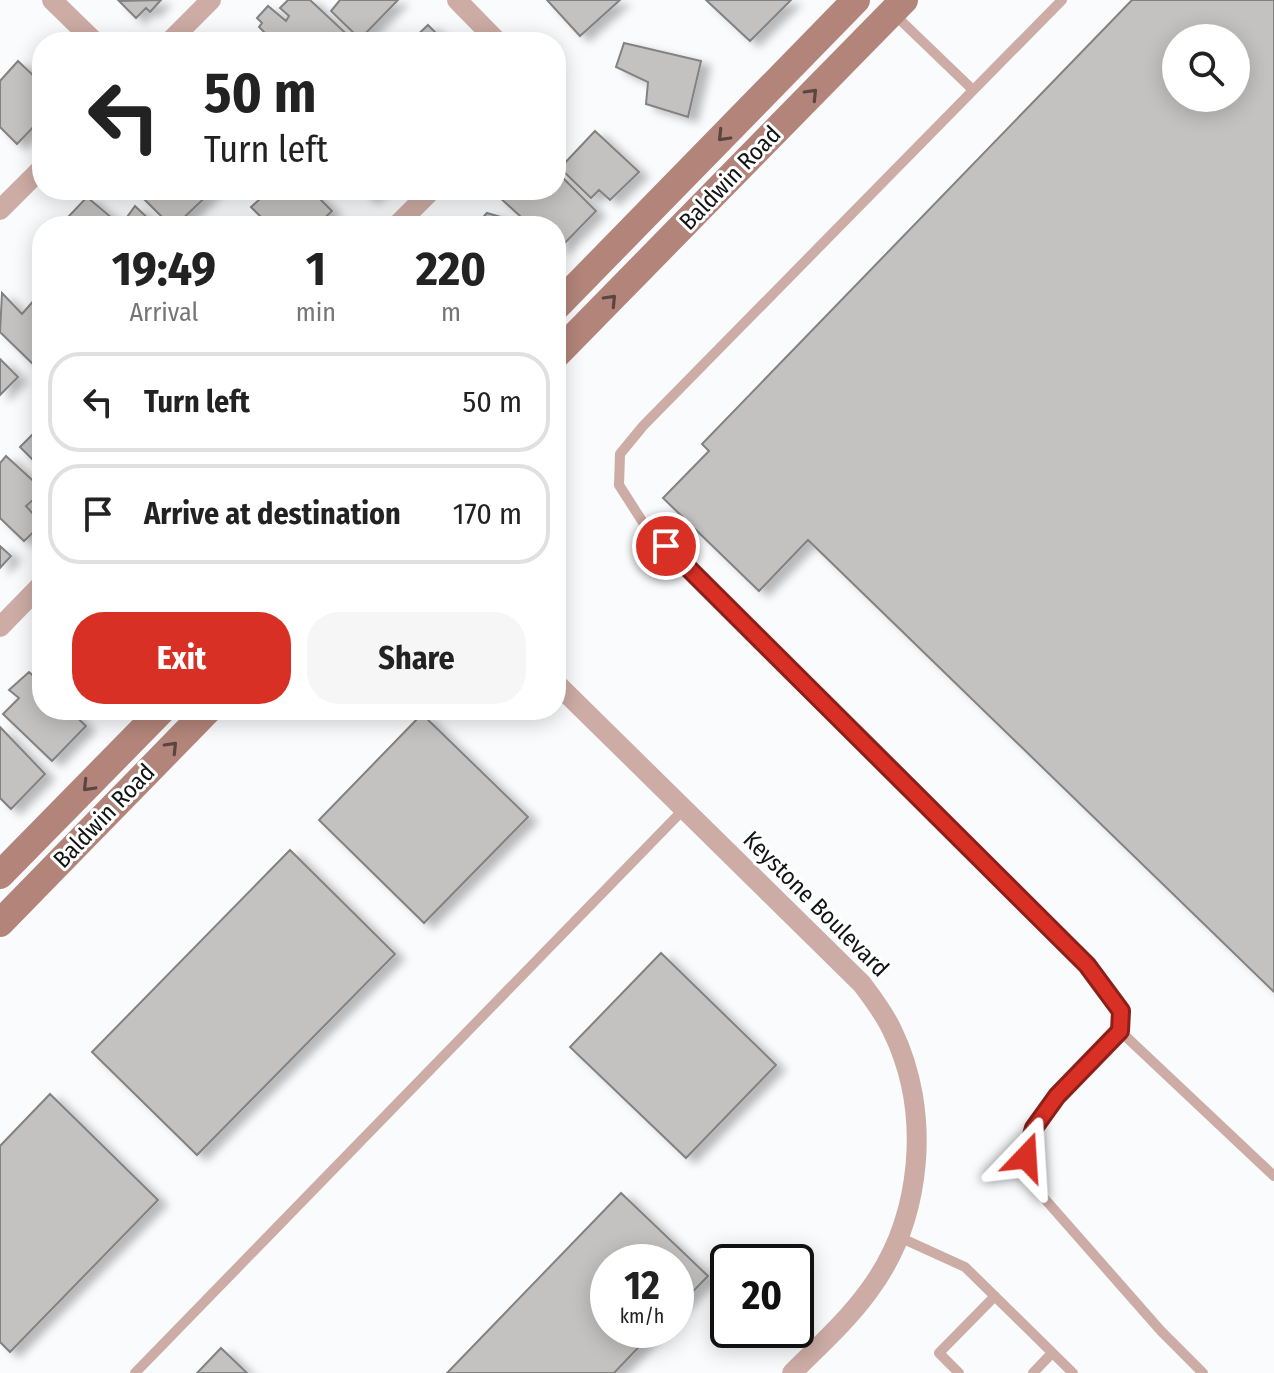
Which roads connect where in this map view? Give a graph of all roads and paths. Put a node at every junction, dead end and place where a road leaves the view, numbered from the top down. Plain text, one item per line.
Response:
1 (52, 0) edge
2 (211, 0) edge
3 (457, 0) edge
4 (856, 0) edge
5 (1062, 0) edge
6 (892, 4) edge
7 (85, 32) edge
8 (179, 32) edge
9 (488, 32) edge
10 (973, 90) junction
11 (32, 178) edge
12 (422, 200) edge
13 (0, 210) edge
14 (406, 216) edge
15 (566, 297) edge
16 (566, 345) edge
17 (32, 594) edge
18 (0, 627) edge
19 (566, 693) edge
20 (152, 720) edge
21 (198, 720) edge
22 (684, 809) junction
23 (0, 875) edge
24 (0, 923) edge
25 (1120, 1031) junction
26 (1274, 1176) edge
27 (899, 1237) junction
28 (995, 1296) junction
29 (1052, 1353) junction
30 (135, 1373) edge
31 (792, 1373) edge
32 (959, 1373) edge
33 (1033, 1373) edge
34 (1073, 1373) edge
35 (1203, 1373) edge

1 - 7 street
2 - 8 street
3 - 9 street
4 -> 15 main road, Baldwin Road
5 - 10 lane
6 - 10 lane
16 -> 6 main road, Baldwin Road
10 - 25 lane
11 - 13 street
12 - 14 street
17 - 18 street
19 - 22 street, Keystone Boulevard
20 -> 23 main road, Baldwin Road
24 -> 21 main road, Baldwin Road
22 - 27 street, Keystone Boulevard
22 - 30 lane
25 - 26 lane
25 - 35 lane
27 - 28 lane
27 - 31 street, Keystone Boulevard
28 - 29 lane
28 - 32 lane
29 - 33 lane
29 - 34 lane

